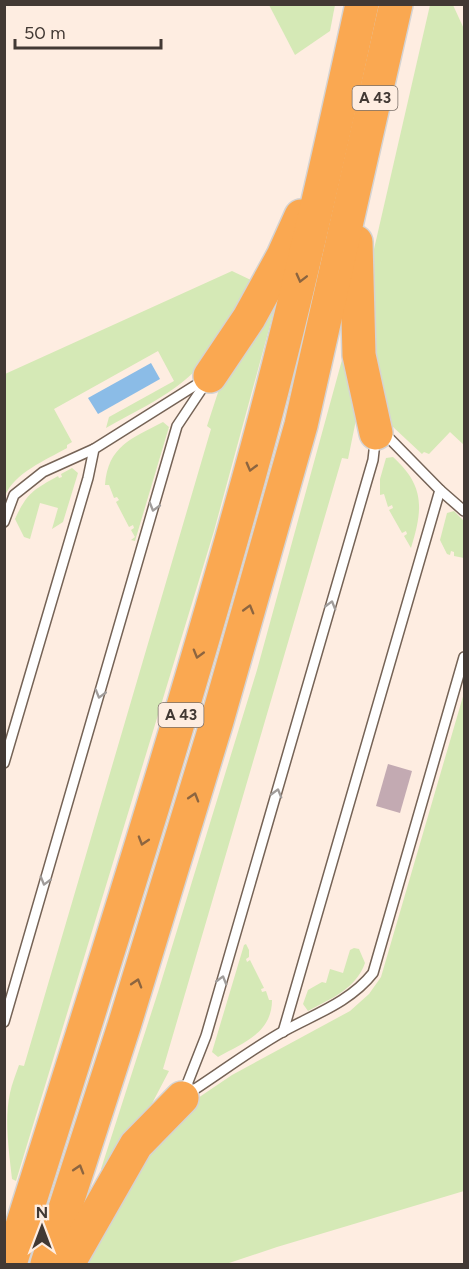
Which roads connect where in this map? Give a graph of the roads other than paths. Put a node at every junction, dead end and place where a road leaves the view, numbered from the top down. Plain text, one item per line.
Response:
1 (362, 4) edge
2 (396, 4) edge
3 (328, 160) junction
4 (355, 192) junction
5 (210, 376) junction
6 (376, 433) junction
7 (94, 449) junction
8 (440, 490) junction
9 (465, 512) edge
10 (4, 522) edge
11 (465, 657) edge
12 (4, 763) edge
13 (4, 1022) edge
14 (283, 1032) junction
15 (182, 1098) junction
16 (10, 1264) edge
17 (47, 1264) edge
18 (68, 1264) edge

1 - 3 highway, A 43
2 - 4 highway, A 43
3 - 5 highway
3 -> 16 highway, A 43
4 - 6 highway
17 -> 4 highway, A 43
5 - 7 lane
5 -> 13 lane
6 - 8 lane
15 -> 6 lane
7 - 10 lane
7 - 12 lane
8 - 9 lane
8 - 14 lane
11 - 14 lane
14 - 15 lane
15 - 18 highway

